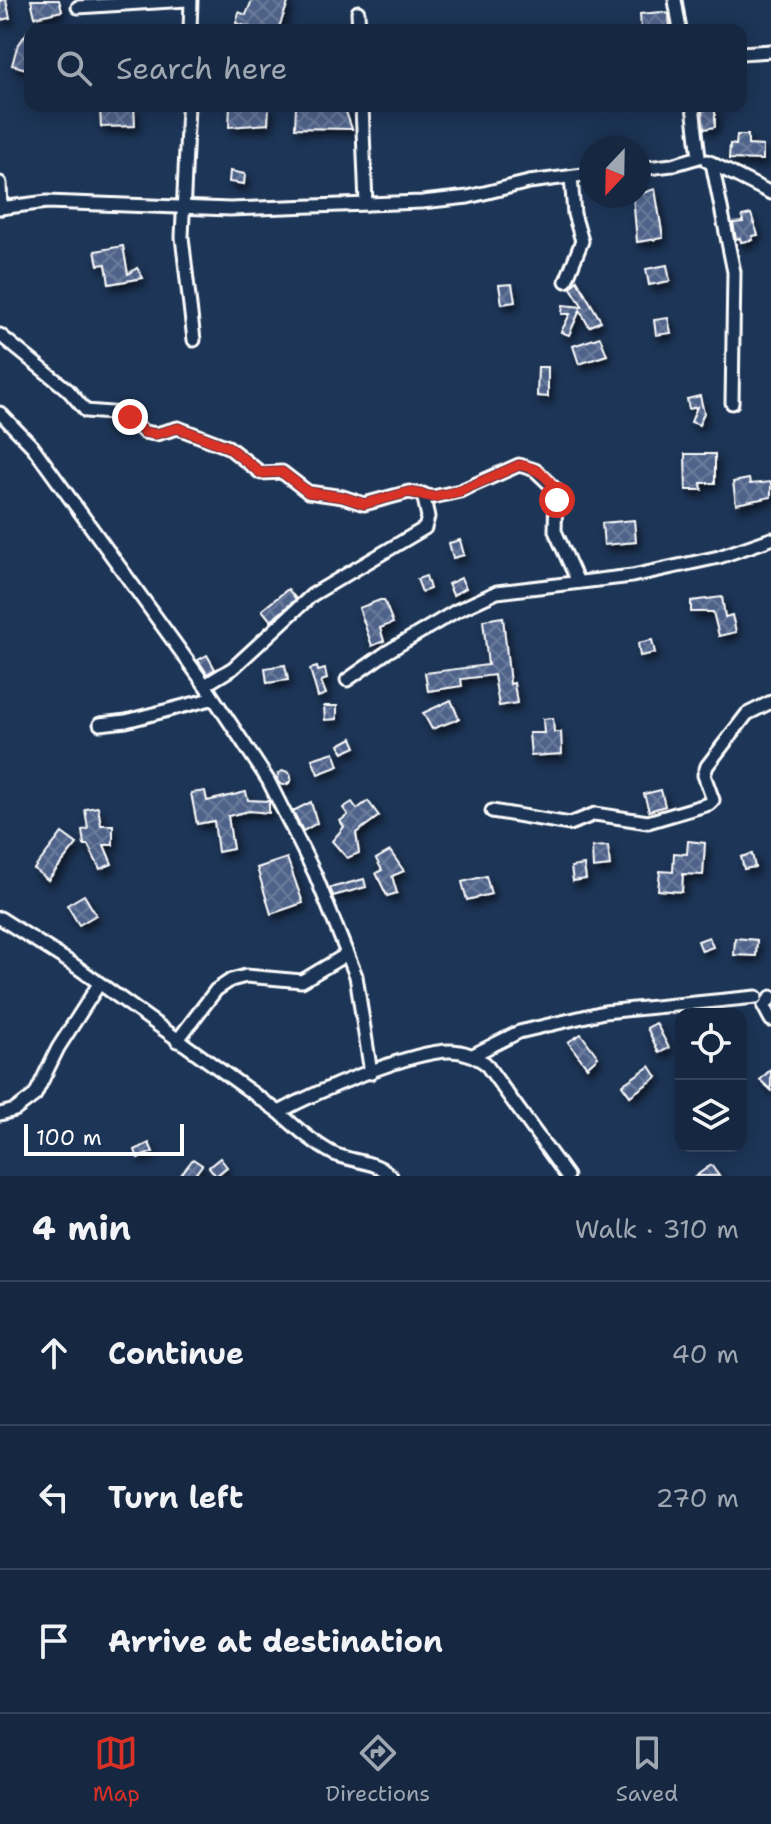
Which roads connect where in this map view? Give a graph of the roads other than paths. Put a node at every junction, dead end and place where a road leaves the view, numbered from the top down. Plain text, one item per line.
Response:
1 (189, 0) edge
2 (675, 0) edge
3 (78, 7) dead end
4 (358, 12) dead end
5 (190, 24) edge
6 (359, 24) edge
7 (679, 24) edge
8 (771, 51) edge
9 (747, 53) edge
10 (188, 112) edge
11 (362, 112) edge
12 (694, 112) edge
13 (699, 157) junction
14 (712, 163) junction
15 (651, 168) edge
16 (579, 176) edge
17 (571, 177) junction
18 (0, 183) edge
19 (771, 193) edge
20 (366, 204) junction
21 (0, 208) edge
22 (186, 209) junction
23 (566, 281) dead end
24 (0, 335) edge
25 (194, 340) dead end
26 (732, 403) dead end
27 (0, 413) edge
28 (423, 494) junction
29 (771, 539) edge
30 (578, 582) junction
31 (347, 680) dead end
32 (205, 685) junction
33 (211, 699) junction
34 (771, 702) edge
35 (100, 724) dead end
36 (492, 811) dead end
37 (0, 918) edge
38 (347, 954) junction
39 (99, 984) junction
40 (756, 997) dead end
41 (771, 997) edge
42 (771, 1020) edge
43 (177, 1041) junction
44 (473, 1055) junction
45 (371, 1073) junction
46 (279, 1112) junction
47 (0, 1114) edge
48 (391, 1176) edge
49 (567, 1176) edge

1 - 3 street
1 - 5 street
2 - 7 street
4 - 6 street
8 - 9 street
10 - 22 street
11 - 20 street
12 - 13 street
13 - 14 street
13 - 15 street
14 - 19 street
14 - 26 street
16 - 17 street
17 - 20 street
17 - 23 street
18 - 21 street
20 - 22 street
21 - 22 street
22 - 25 street
24 - 28 street
27 - 32 street
28 - 30 street
28 - 32 street
29 - 30 street
30 - 31 street
32 - 33 street
33 - 35 street
33 - 38 street
34 - 36 street
37 - 39 street
38 - 43 street
38 - 45 street
39 - 43 street
39 - 47 street
40 - 44 street
41 - 42 street
43 - 46 street
44 - 45 street
44 - 49 street
45 - 46 street
46 - 48 street

